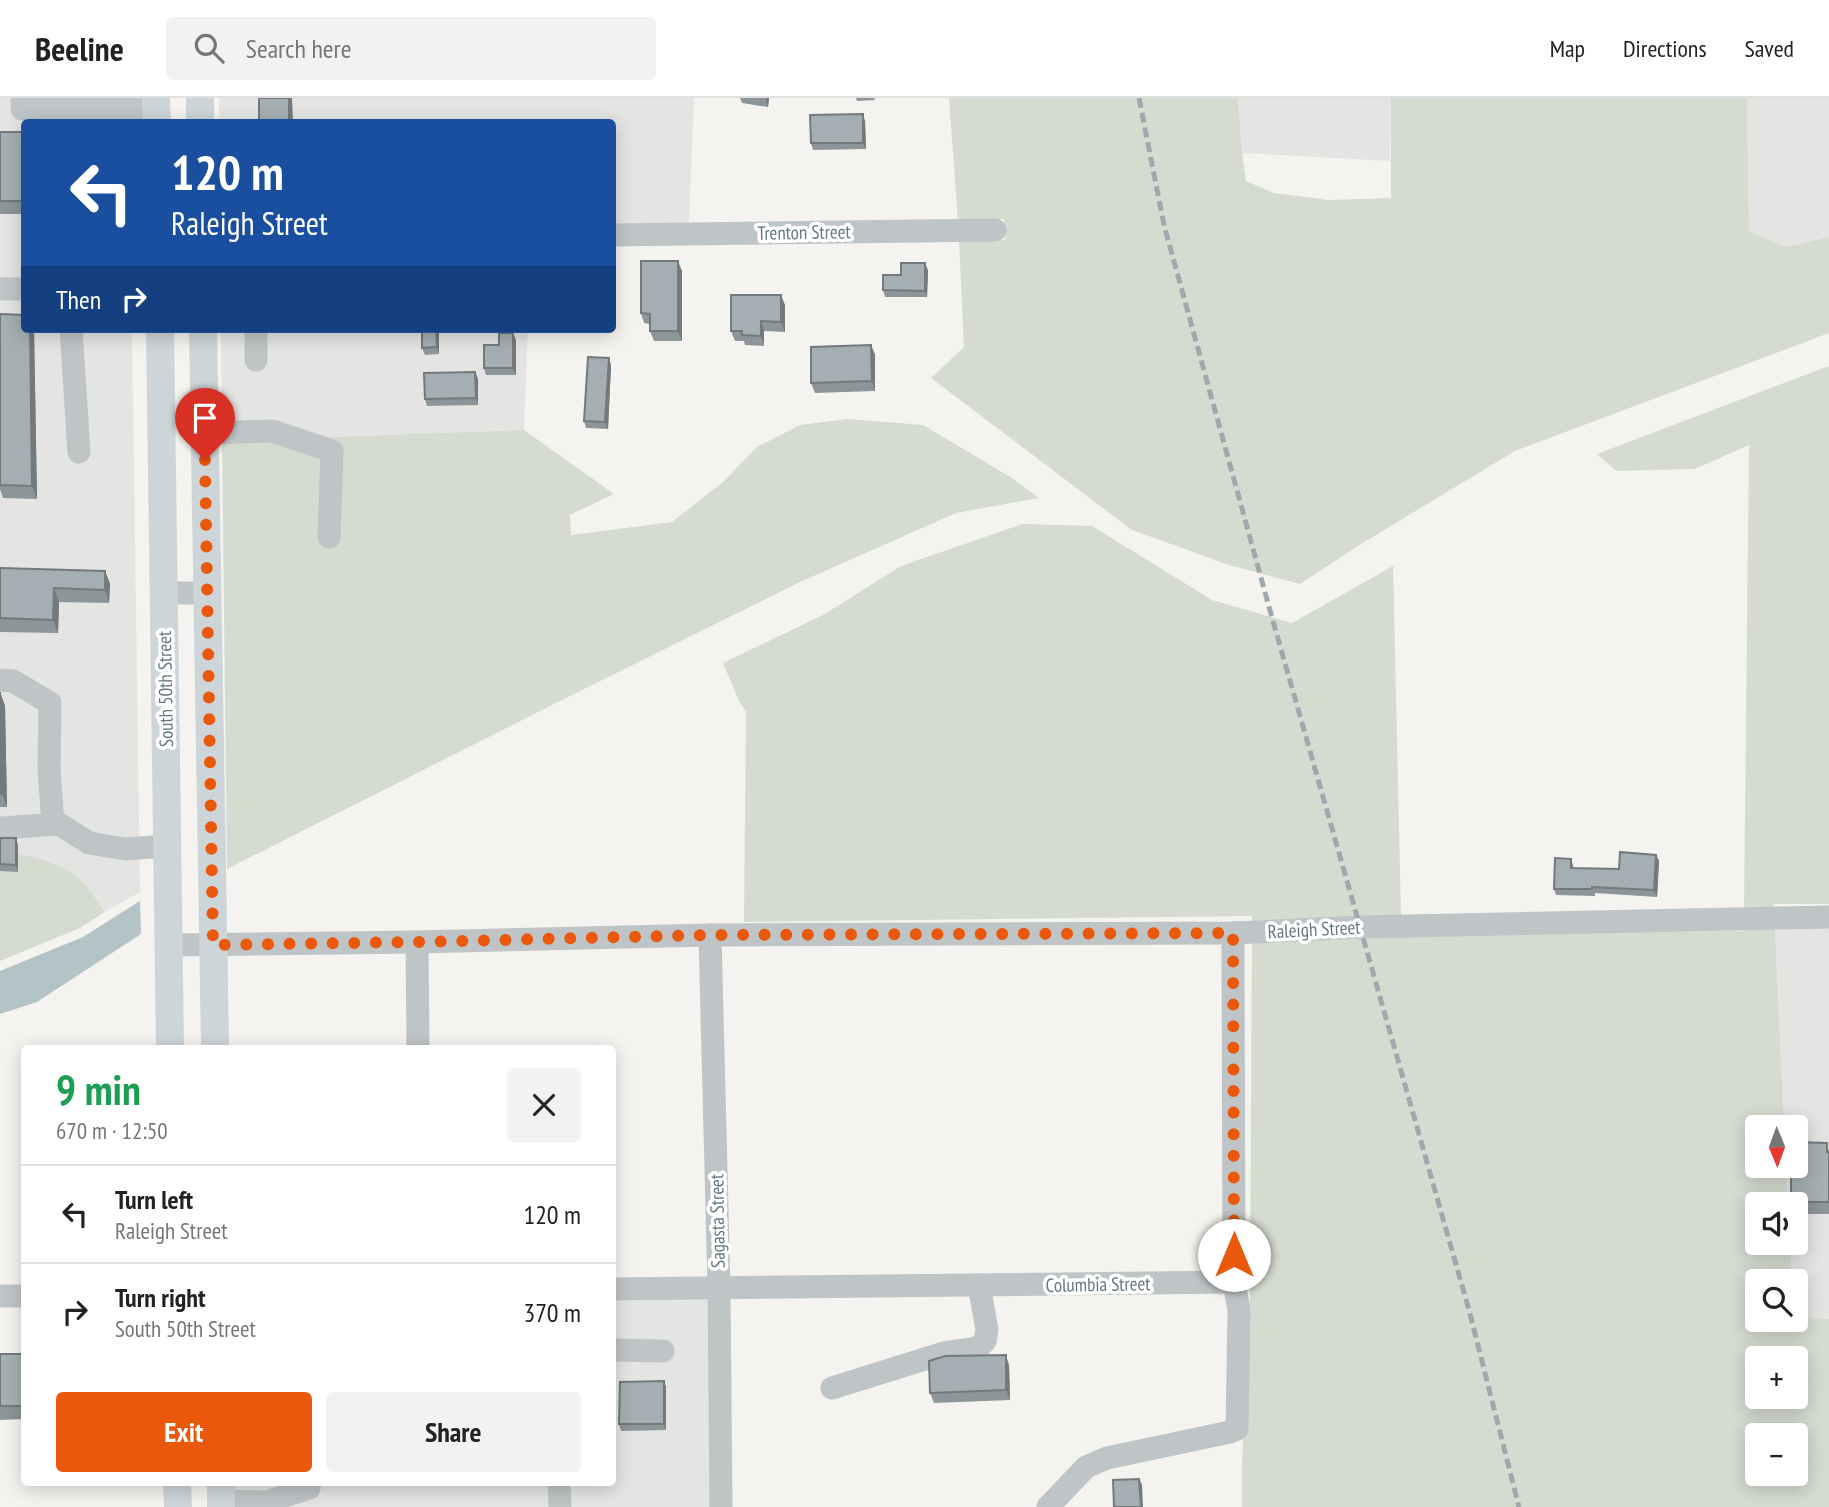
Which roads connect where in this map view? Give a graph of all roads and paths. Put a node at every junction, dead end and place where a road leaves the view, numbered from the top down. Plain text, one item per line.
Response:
1 (22, 98) edge
2 (200, 98) edge
3 (119, 103) edge
4 (157, 110) edge
5 (200, 119) edge
6 (995, 230) dead end
7 (616, 235) edge
8 (0, 289) edge
9 (21, 289) edge
10 (71, 333) edge
11 (160, 333) edge
12 (204, 333) edge
13 (256, 333) edge
14 (256, 360) dead end
15 (205, 433) junction
16 (79, 452) dead end
17 (329, 537) dead end
18 (163, 593) junction
19 (207, 593) junction
20 (0, 680) edge
21 (53, 824) junction
22 (0, 828) edge
23 (167, 846) junction
24 (1829, 917) edge
25 (1233, 933) junction
26 (710, 935) junction
27 (417, 942) junction
28 (169, 945) junction
29 (213, 945) junction
30 (170, 1045) edge
31 (215, 1045) edge
32 (418, 1045) edge
33 (1234, 1282) junction
34 (979, 1285) junction
35 (719, 1288) junction
36 (616, 1289) edge
37 (0, 1296) edge
38 (21, 1296) edge
39 (616, 1350) edge
40 (663, 1351) dead end
41 (832, 1388) dead end
42 (177, 1486) edge
43 (309, 1486) edge
44 (559, 1486) edge
45 (221, 1497) edge
46 (267, 1505) edge
47 (178, 1507) edge
48 (560, 1507) edge
49 (721, 1507) edge
50 (1048, 1507) edge

1 - 3 street
2 - 5 main road
3 - 4 street
6 - 7 street, Trenton Street
8 - 9 street
10 - 16 street
11 - 18 main road, South 50th Street
12 - 15 main road
13 - 14 street
15 - 17 street
15 - 19 main road
18 - 19 street
18 - 23 main road, South 50th Street
19 - 29 main road
20 - 21 street
21 - 22 street
21 - 23 street
23 - 28 main road, South 50th Street
24 - 25 street, Raleigh Street
25 - 26 street, Raleigh Street
25 - 33 street
26 - 27 street, Raleigh Street
26 - 35 street, Sagasta Street
27 - 29 street, Raleigh Street
27 - 32 street
28 - 29 street, Raleigh Street
28 - 30 main road, South 50th Street
29 - 31 main road
33 - 34 street, Columbia Street
33 - 50 street
34 - 35 street, Columbia Street
34 - 41 street
35 - 36 street, Columbia Street
35 - 49 street, Sagasta Street
37 - 38 street
39 - 40 street
42 - 47 main road
43 - 46 street
44 - 48 street
45 - 46 street

